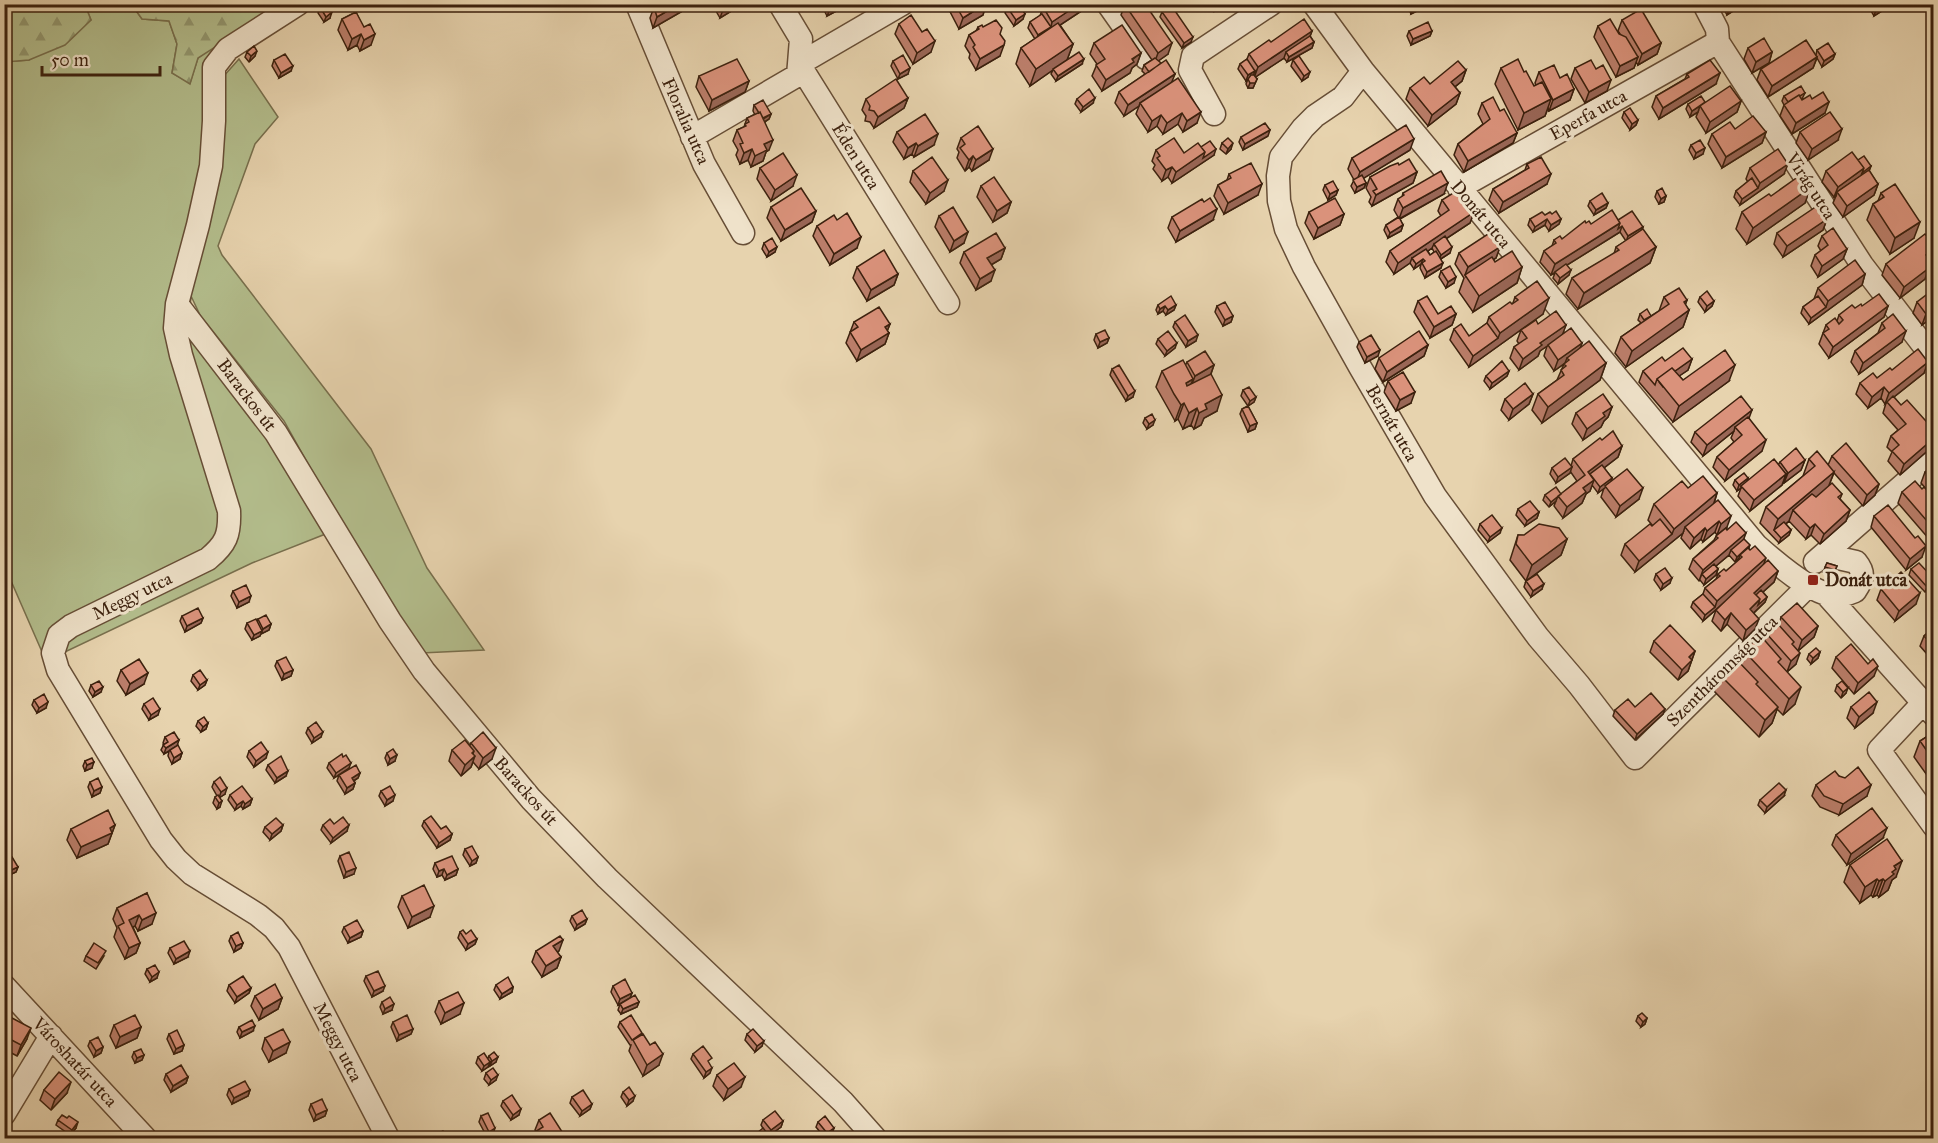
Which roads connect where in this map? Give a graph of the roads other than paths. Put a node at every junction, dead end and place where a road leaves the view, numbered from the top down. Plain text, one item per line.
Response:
1 (298, 4) edge
2 (637, 4) edge
3 (780, 4) edge
4 (902, 4) edge
5 (1108, 4) edge
6 (1271, 4) edge
7 (1314, 4) edge
8 (1704, 4) edge
9 (1718, 42) junction
10 (1146, 58) dead end
11 (799, 64) junction
12 (1363, 71) junction
13 (1214, 114) dead end
14 (692, 137) junction
15 (1459, 188) junction
16 (743, 233) dead end
17 (948, 303) dead end
18 (177, 304) junction
19 (1934, 359) edge
20 (1934, 458) edge
21 (1819, 559) junction
22 (1811, 586) junction
23 (1928, 709) edge
24 (1635, 758) joint
25 (1934, 826) edge
26 (4, 986) edge
27 (51, 1036) junction
28 (4, 1114) edge
29 (145, 1138) edge
30 (388, 1138) edge
31 (875, 1138) edge

1 - 18 street, Meggy utca
2 - 14 street, Floralia utca
3 - 11 street
4 - 11 street
5 - 10 street
6 - 13 street
7 - 12 street, Donát utca
8 - 9 street, Virág utca
9 - 15 street, Eperfa utca
9 - 19 street, Virág utca
11 - 14 street
11 - 17 street, Éden utca
12 - 15 street, Donát utca
12 - 24 street, Bernát utca
14 - 16 street, Floralia utca
15 - 22 street, Donát utca
18 - 30 street, Meggy utca
18 - 31 street, Barackos út
20 - 21 street, Szentháromság utca
21 - 22 street, Szentháromság utca
21 - 22 street
22 - 23 street, Donát utca
22 - 24 street, Szentháromság utca
23 - 25 street
26 - 27 street, Városhatár utca
27 - 28 street
27 - 29 street, Városhatár utca

